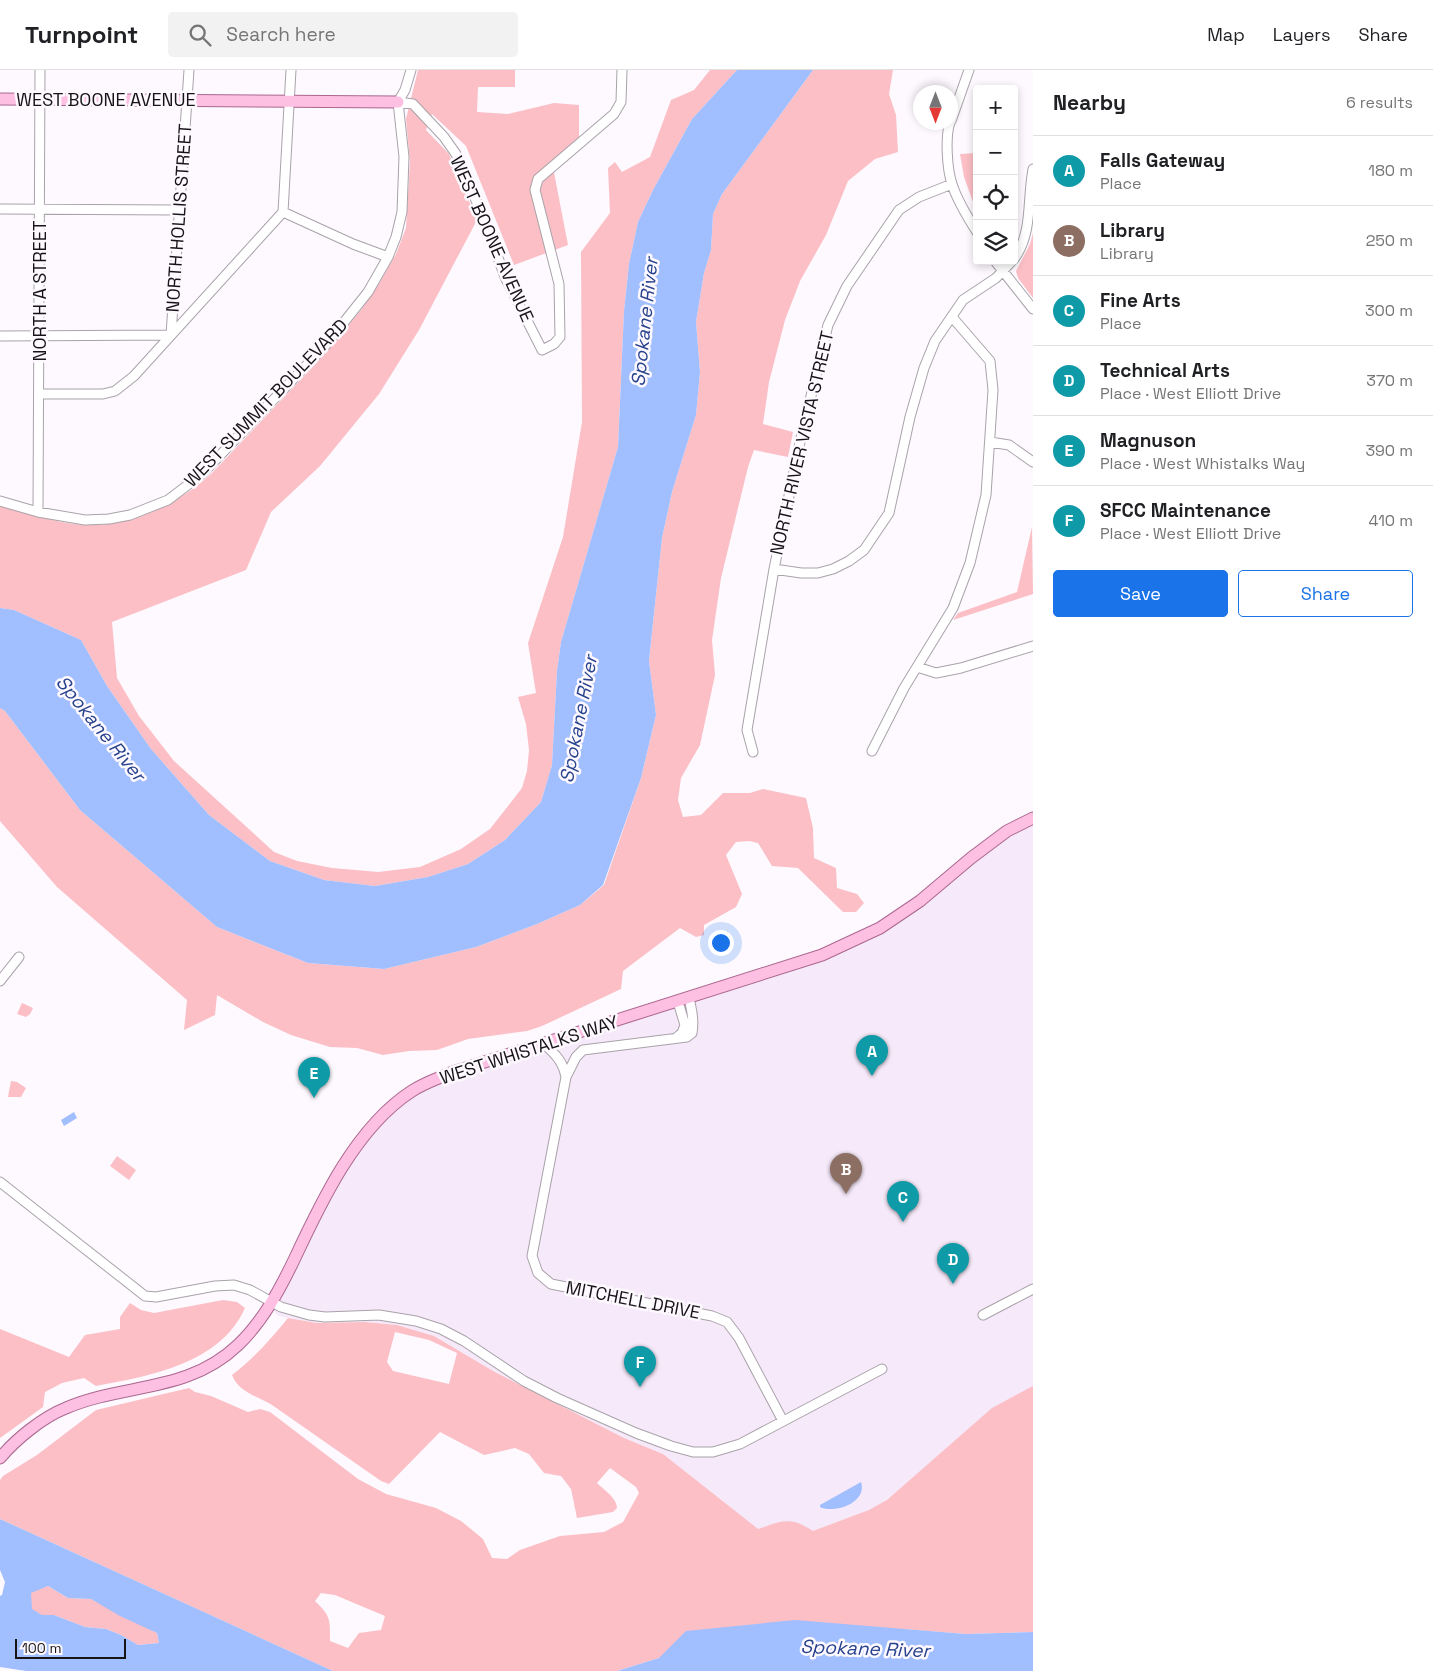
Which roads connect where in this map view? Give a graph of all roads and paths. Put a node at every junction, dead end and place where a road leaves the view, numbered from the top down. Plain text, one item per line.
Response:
1 (40, 70) edge
2 (189, 70) edge
3 (291, 70) edge
4 (411, 70) edge
5 (622, 70) edge
6 (969, 70) edge
7 (0, 99) edge
8 (40, 99) junction
9 (187, 100) junction
10 (290, 100) junction
11 (958, 100) edge
12 (398, 102) junction
13 (948, 130) edge
14 (1033, 169) edge
15 (952, 184) junction
16 (0, 209) edge
17 (40, 209) junction
18 (179, 210) junction
19 (283, 212) junction
20 (973, 224) edge
21 (1018, 253) edge
22 (388, 257) junction
23 (998, 265) edge
24 (1008, 265) edge
25 (1002, 272) junction
26 (1033, 310) edge
27 (952, 317) junction
28 (172, 335) junction
29 (0, 336) edge
30 (40, 336) junction
31 (39, 394) junction
32 (990, 442) junction
33 (1033, 462) edge
34 (0, 501) edge
35 (38, 512) junction
36 (774, 569) junction
37 (1033, 646) edge
38 (917, 666) junction
39 (872, 750) dead end
40 (753, 752) dead end
41 (1033, 818) edge
42 (19, 957) dead end
43 (0, 981) edge
44 (683, 1000) junction
45 (543, 1044) junction
46 (566, 1077) junction
47 (0, 1182) edge
48 (1033, 1289) edge
49 (271, 1302) junction
50 (983, 1315) dead end
51 (882, 1369) dead end
52 (783, 1421) junction
53 (0, 1458) edge

1 - 8 street, NORTH A STREET
2 - 9 street, NORTH HOLLIS STREET
3 - 10 street
4 - 12 street
5 - 12 street, WEST BOONE AVENUE
6 - 11 street
7 - 8 main road, WEST BOONE AVENUE
8 - 9 main road, WEST BOONE AVENUE
8 - 17 street, NORTH A STREET
9 - 10 main road, WEST BOONE AVENUE
9 - 18 street, NORTH HOLLIS STREET
10 - 12 main road, WEST BOONE AVENUE
10 - 19 street
12 - 22 street, WEST SUMMIT BOULEVARD
13 - 15 street
14 - 21 street
15 - 20 street
15 - 36 street, NORTH RIVER VISTA STREET
16 - 17 street
17 - 18 street
17 - 30 street, NORTH A STREET
18 - 28 street, NORTH HOLLIS STREET
19 - 22 street
19 - 28 street
22 - 35 street, WEST SUMMIT BOULEVARD
23 - 25 street
24 - 25 street
25 - 26 street
25 - 27 street
27 - 32 street
27 - 36 street
28 - 30 street
28 - 31 street
29 - 30 street
30 - 31 street, NORTH A STREET
31 - 35 street, NORTH A STREET
32 - 33 street
32 - 38 street
34 - 35 street, WEST SUMMIT BOULEVARD
36 - 40 street, NORTH RIVER VISTA STREET
37 - 38 street
38 - 39 street
41 - 44 main road, WEST WHISTALKS WAY
42 - 43 street
44 - 45 main road, WEST WHISTALKS WAY
44 - 46 street, MITCHELL DRIVE
45 - 46 street
45 - 49 main road, WEST WHISTALKS WAY
46 - 52 street, MITCHELL DRIVE
47 - 49 street
48 - 50 street
49 - 52 street
49 - 53 main road, WEST WHISTALKS WAY
51 - 52 street

